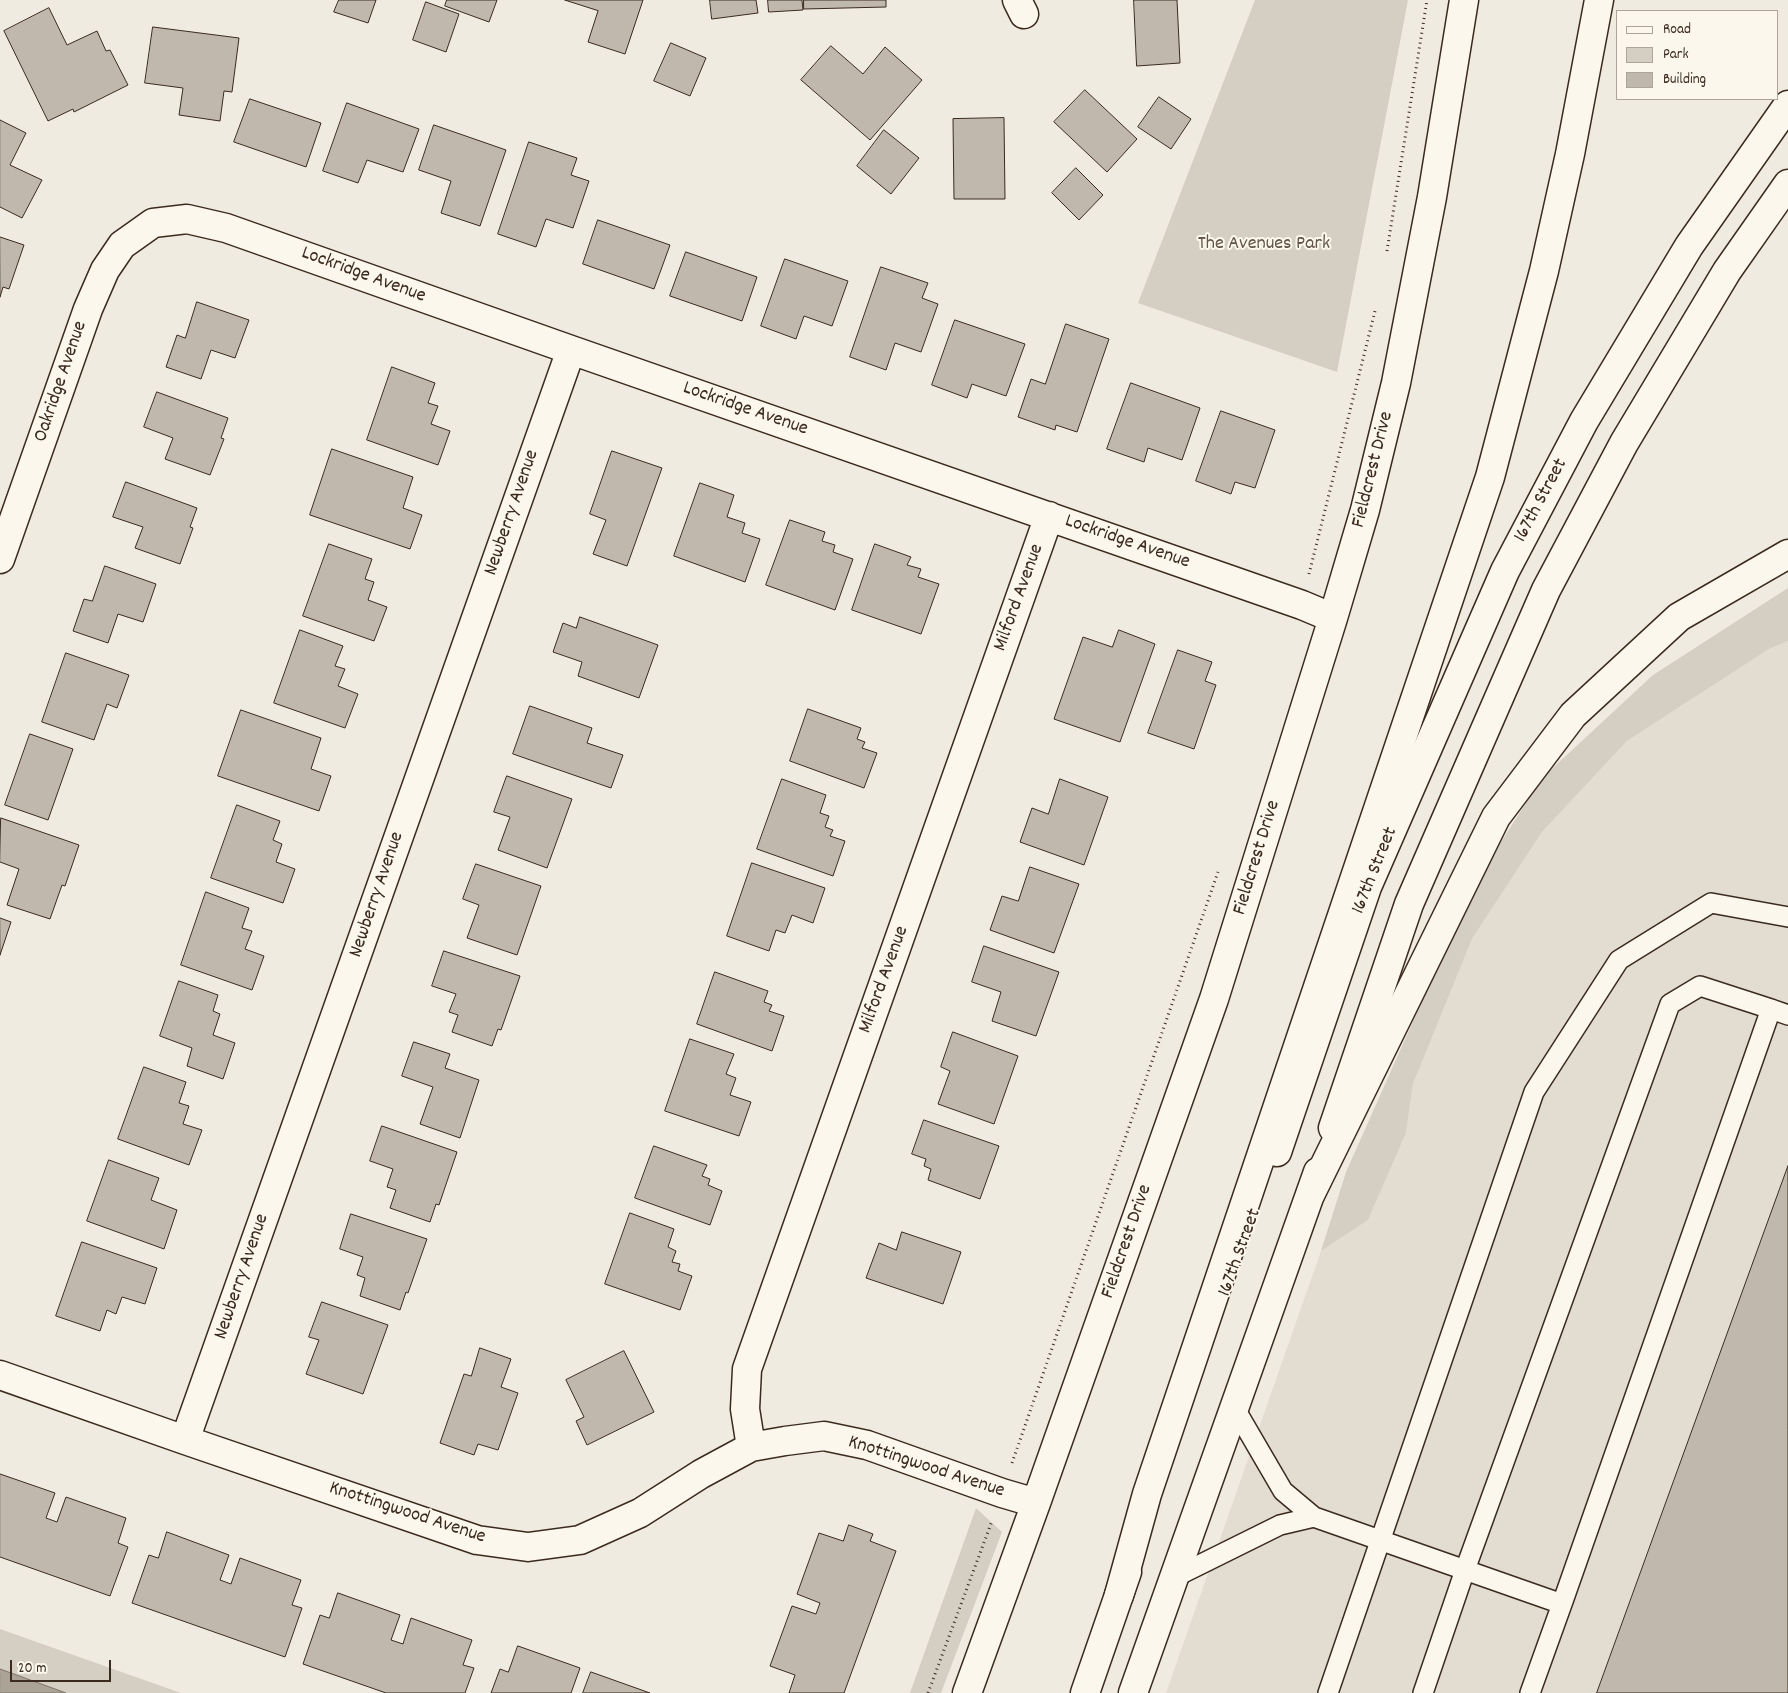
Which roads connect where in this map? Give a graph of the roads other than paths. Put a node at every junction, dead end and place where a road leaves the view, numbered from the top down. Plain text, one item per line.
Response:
1 (1464, 0) edge
2 (1599, 0) edge
3 (1788, 105) edge
4 (1788, 184) edge
5 (153, 223) joint
6 (571, 350) junction
7 (1049, 516) junction
8 (1788, 554) edge
9 (0, 559) edge
10 (1333, 618) junction
11 (1788, 917) edge
12 (1779, 1012) edge
13 (1311, 1193) junction
14 (0, 1375) edge
15 (1234, 1407) junction
16 (185, 1440) junction
17 (751, 1447) junction
18 (1036, 1503) junction
19 (1314, 1518) junction
20 (1380, 1540) junction
21 (1465, 1570) junction
22 (1173, 1578) junction
23 (1119, 1594) junction
24 (1562, 1604) junction
25 (967, 1693) edge
26 (1085, 1693) edge
27 (1133, 1693) edge
28 (1328, 1693) edge
29 (1423, 1693) edge
30 (1530, 1693) edge

1 - 10 main road, Fieldcrest Drive
2 - 23 main road
3 - 23 main road, 167th Street
4 - 13 main road
5 - 6 main road, Lockridge Avenue
5 - 9 main road, Oakridge Avenue
6 - 7 main road, Lockridge Avenue
6 - 16 main road, Newberry Avenue
7 - 10 main road, Lockridge Avenue
7 - 17 main road, Milford Avenue
8 - 13 main road
10 - 18 main road, Fieldcrest Drive
11 - 20 lane
12 - 21 lane
12 - 24 lane
13 - 15 main road
14 - 16 main road, Knottingwood Avenue
15 - 19 lane
15 - 22 main road
16 - 17 main road, Knottingwood Avenue
17 - 18 main road, Knottingwood Avenue
18 - 25 main road, Fieldcrest Drive
19 - 20 lane
19 - 22 lane
20 - 21 lane
20 - 28 lane
21 - 24 lane
21 - 29 lane
22 - 27 main road
23 - 26 main road, 167th Street
24 - 30 lane

